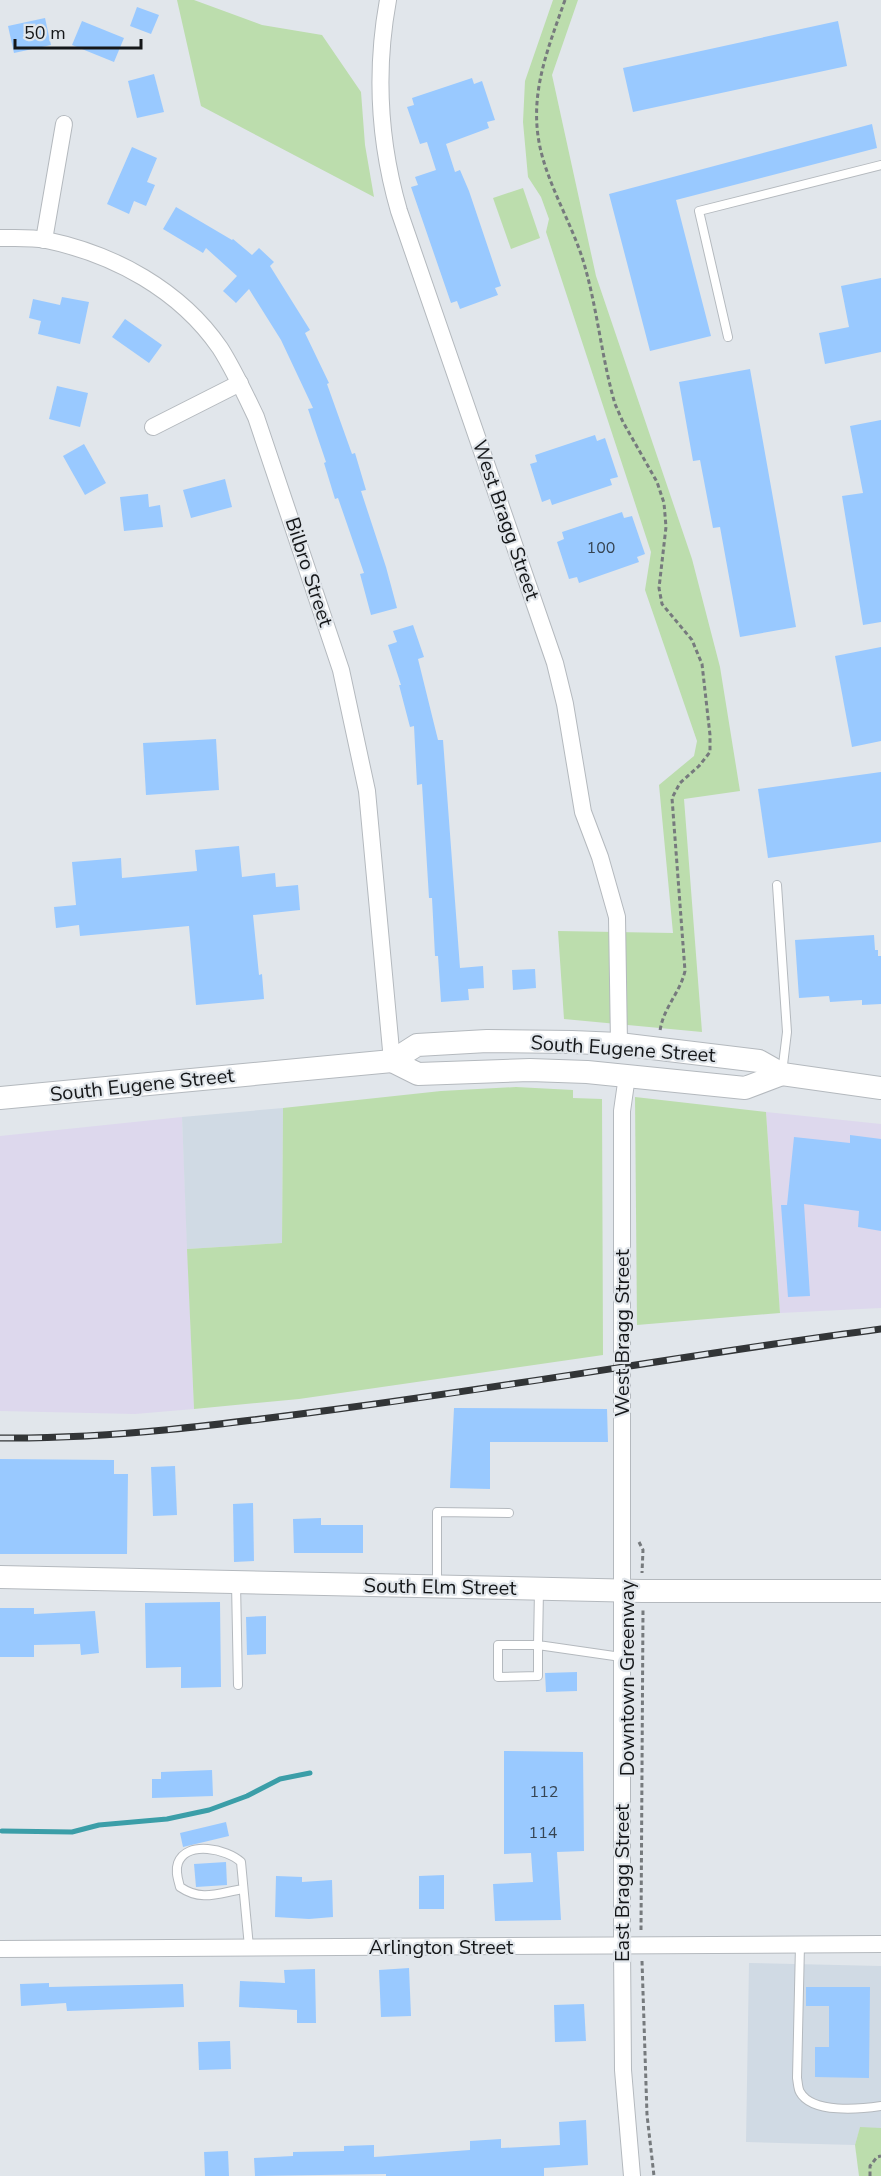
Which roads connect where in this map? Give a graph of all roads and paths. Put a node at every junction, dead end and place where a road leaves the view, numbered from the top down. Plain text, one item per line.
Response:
1 (388, 0) edge
2 (566, 0) edge
3 (64, 124) dead end
4 (881, 165) edge
5 (0, 238) edge
6 (44, 240) junction
7 (728, 337) dead end
8 (240, 383) junction
9 (153, 426) dead end
10 (777, 885) dead end
11 (619, 1044) junction
12 (659, 1049) junction
13 (392, 1061) junction
14 (782, 1074) junction
15 (627, 1076) junction
16 (881, 1088) edge
17 (0, 1098) edge
18 (509, 1513) dead end
19 (637, 1539) dead end
20 (0, 1577) edge
21 (236, 1582) junction
22 (436, 1587) junction
23 (539, 1589) junction
24 (632, 1591) junction
25 (881, 1591) edge
26 (538, 1645) junction
27 (621, 1657) junction
28 (238, 1685) dead end
29 (243, 1889) junction
30 (800, 1944) junction
31 (881, 1944) edge
32 (642, 1945) junction
33 (622, 1946) junction
34 (249, 1947) junction
35 (0, 1949) edge
36 (881, 2106) edge
37 (881, 2156) edge
38 (632, 2176) edge
39 (654, 2176) edge
40 (870, 2176) edge

1 - 11 street, West Bragg Street
2 - 12 path
3 - 6 street
4 - 7 lane
5 - 6 street, Bilbro Street
6 - 8 street, Bilbro Street
8 - 9 street
8 - 13 street, Bilbro Street
10 - 14 lane
11 - 12 main road, South Eugene Street
11 - 13 main road, South Eugene Street
12 - 14 main road, South Eugene Street
13 - 15 main road, South Eugene Street
13 - 17 main road, South Eugene Street
14 - 15 main road, South Eugene Street
14 - 16 main road, South Eugene Street
15 - 24 street, West Bragg Street
18 - 22 lane
19 - 24 path, Downtown Greenway
20 - 21 main road, South Elm Street
21 - 22 main road, South Elm Street
21 - 28 lane
22 - 23 main road, South Elm Street
23 - 24 main road, South Elm Street
23 - 26 lane
24 - 25 main road, South Elm Street
24 - 27 street, East Bragg Street
24 - 32 path, Downtown Greenway
26 - 26 lane
26 - 27 lane
27 - 33 street, East Bragg Street
29 - 29 lane
29 - 34 lane
30 - 31 street, Arlington Street
30 - 32 street, Arlington Street
30 - 36 lane
32 - 33 street, Arlington Street
32 - 39 path, Downtown Greenway
33 - 34 street, Arlington Street
33 - 38 street, East Bragg Street
34 - 35 street, Arlington Street
37 - 40 path

